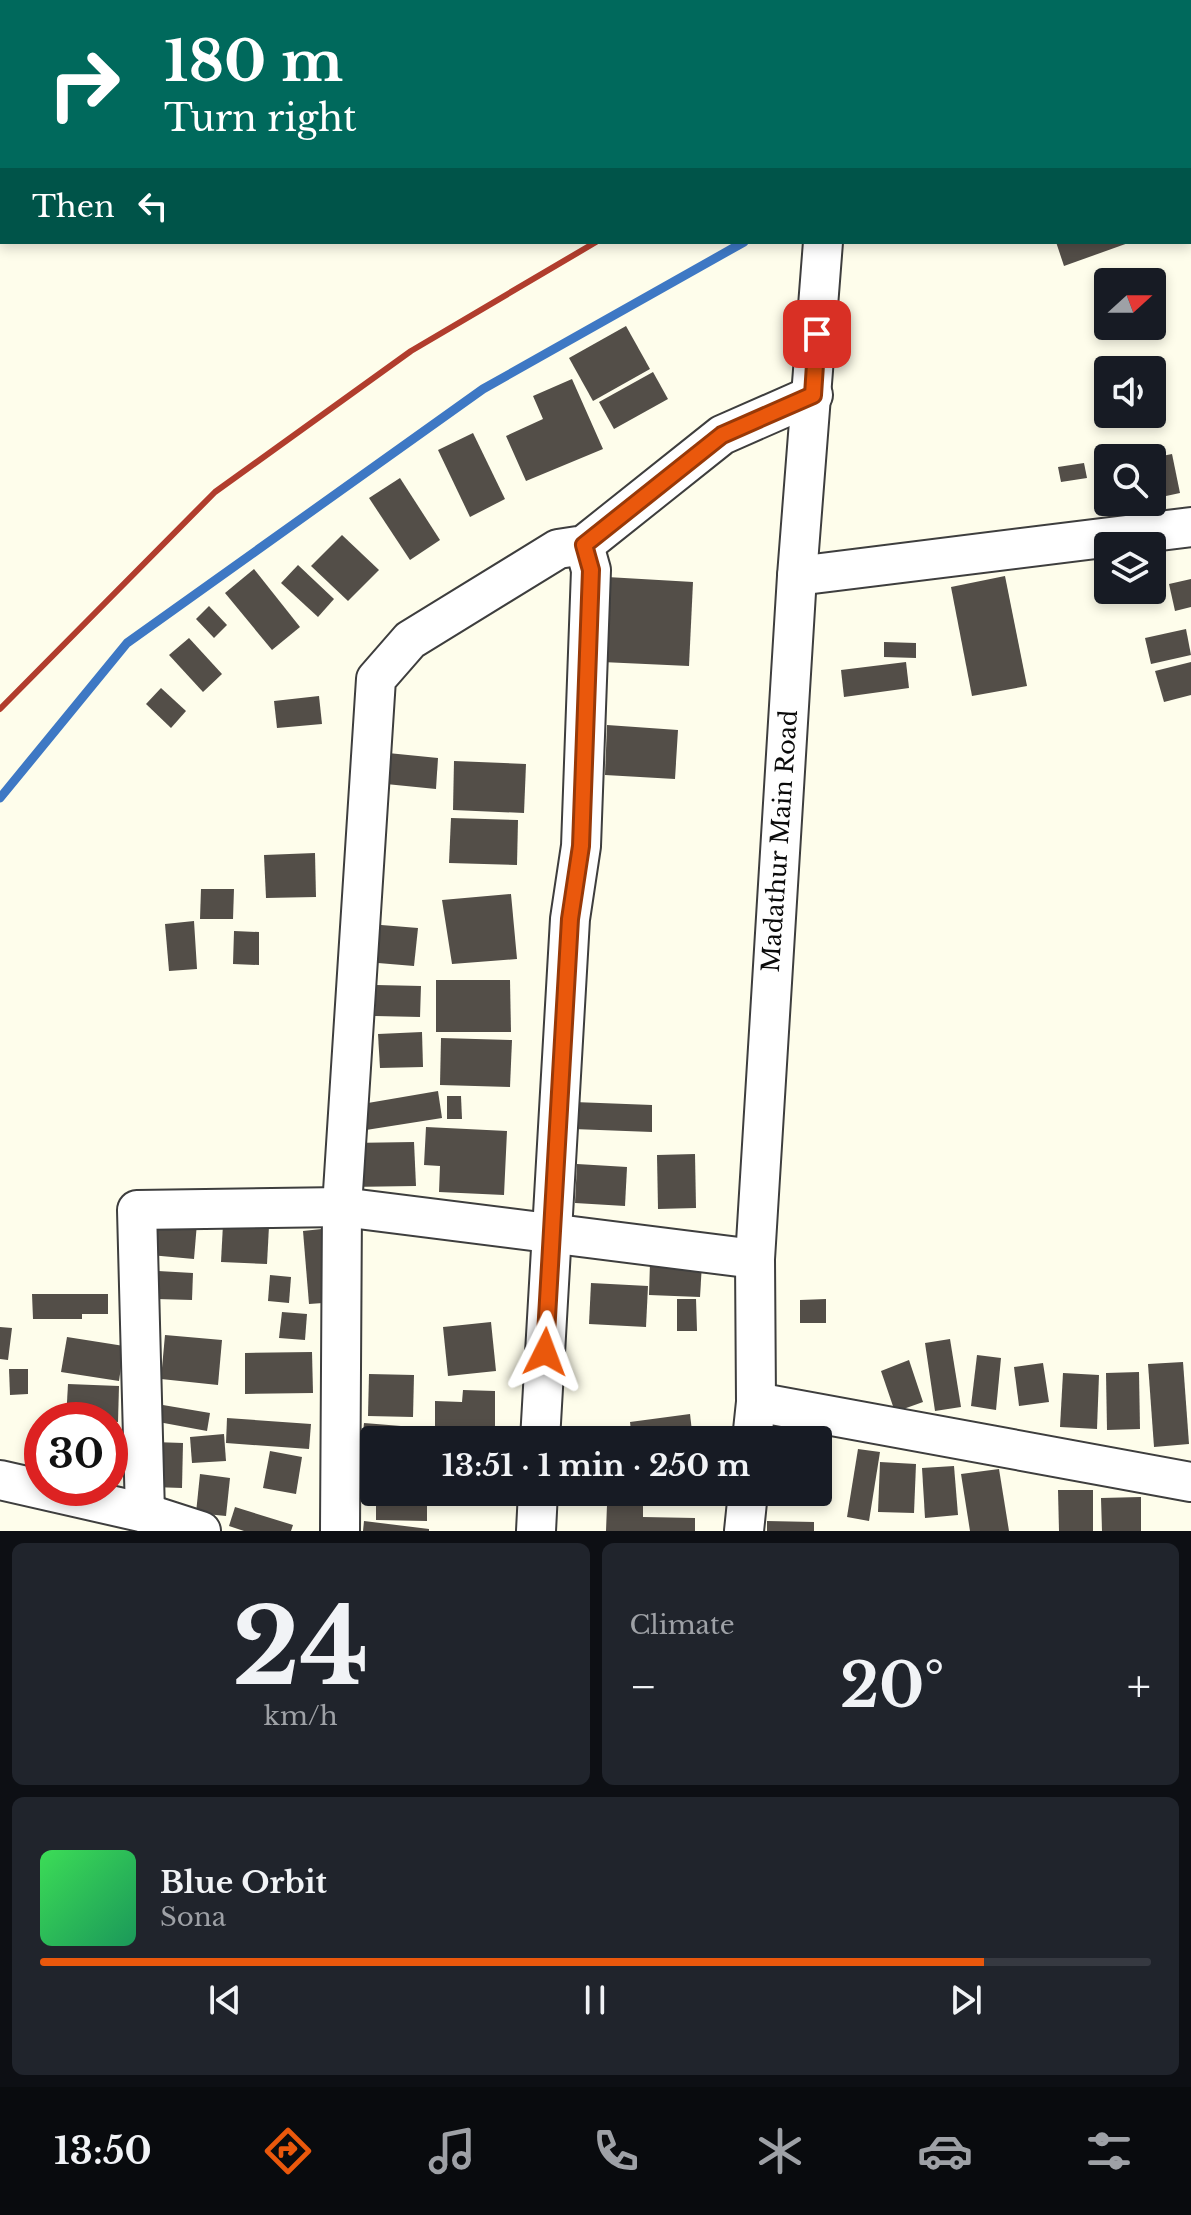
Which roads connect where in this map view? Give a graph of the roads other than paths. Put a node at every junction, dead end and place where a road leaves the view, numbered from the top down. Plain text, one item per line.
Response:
1 (823, 244) edge
2 (813, 395) junction
3 (1191, 527) edge
4 (584, 545) junction
5 (797, 576) junction
6 (342, 1207) junction
7 (550, 1234) junction
8 (755, 1259) junction
9 (756, 1402) junction
10 (541, 1426) edge
11 (753, 1426) edge
12 (0, 1480) edge
13 (1191, 1482) edge
14 (537, 1506) edge
15 (747, 1506) edge
16 (145, 1513) junction
17 (201, 1531) edge
18 (340, 1531) edge
19 (536, 1531) edge
20 (744, 1531) edge

1 - 2 street, Madathur Main Road
2 - 4 street
2 - 5 street, Madathur Main Road
3 - 5 street
4 - 6 street
4 - 7 street
5 - 8 street, Madathur Main Road
6 - 7 street
6 - 16 street
6 - 18 street
7 - 8 street
7 - 10 street
8 - 9 street, Madathur Main Road
9 - 11 street, Madathur Main Road
9 - 13 street
12 - 16 street
14 - 19 street
15 - 20 street
16 - 17 street

